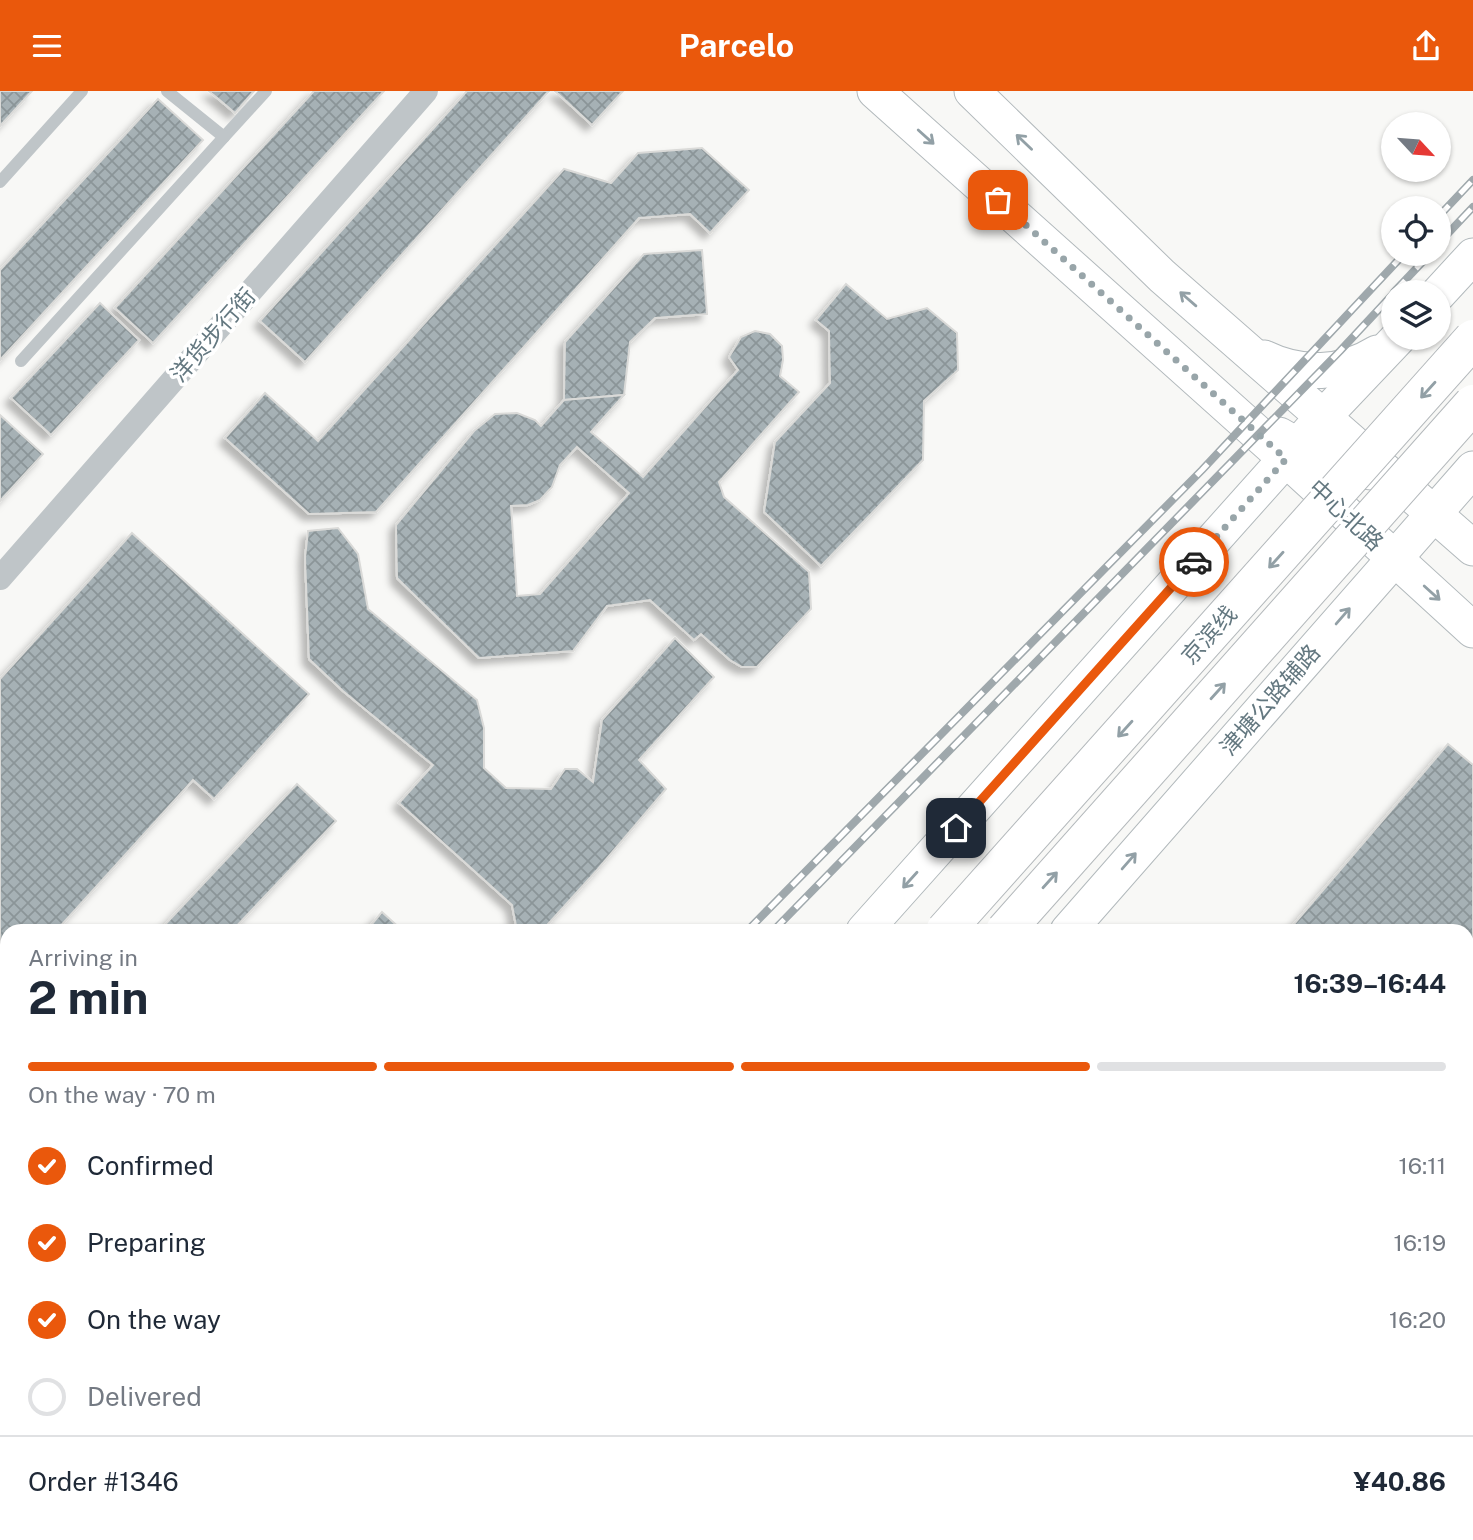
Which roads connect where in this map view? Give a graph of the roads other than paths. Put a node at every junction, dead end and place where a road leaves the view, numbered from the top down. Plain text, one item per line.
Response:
1 (82, 91) edge
2 (167, 91) edge
3 (266, 91) edge
4 (426, 91) edge
5 (876, 91) edge
6 (972, 91) edge
7 (224, 137) junction
8 (0, 182) edge
9 (1473, 256) edge
10 (1451, 280) edge
11 (1473, 339) edge
12 (1240, 344) junction
13 (1381, 349) edge
14 (1386, 350) edge
15 (21, 361) dead end
16 (1473, 404) edge
17 (1324, 416) junction
18 (1473, 449) edge
19 (1292, 453) junction
20 (1473, 469) edge
21 (1390, 474) junction
22 (1434, 513) junction
23 (1473, 548) edge
24 (1394, 558) junction
25 (0, 578) edge
26 (1473, 630) edge
27 (870, 924) edge
28 (951, 924) edge
29 (1011, 924) edge
30 (1074, 924) edge

1 - 8 lane
2 - 7 lane
3 - 7 lane
4 - 25 street, 洋货步行街
5 -> 19 main road, 中心北路
12 -> 6 main road
7 - 15 lane
9 - 10 main road
11 -> 28 highway, 京滨线, bridge
12 - 13 main road
12 - 17 main road
14 - 17 main road
29 -> 16 highway, 京滨线, bridge
17 - 19 main road
17 - 21 main road
18 - 21 main road
19 - 21 main road
19 - 24 main road, 中心北路
19 -> 27 main road
20 - 22 main road, 津塘公路辅路
21 - 22 main road
22 - 23 main road
22 - 24 main road, 津塘公路辅路
24 -> 26 main road, 中心北路
30 -> 24 main road, 津塘公路辅路

